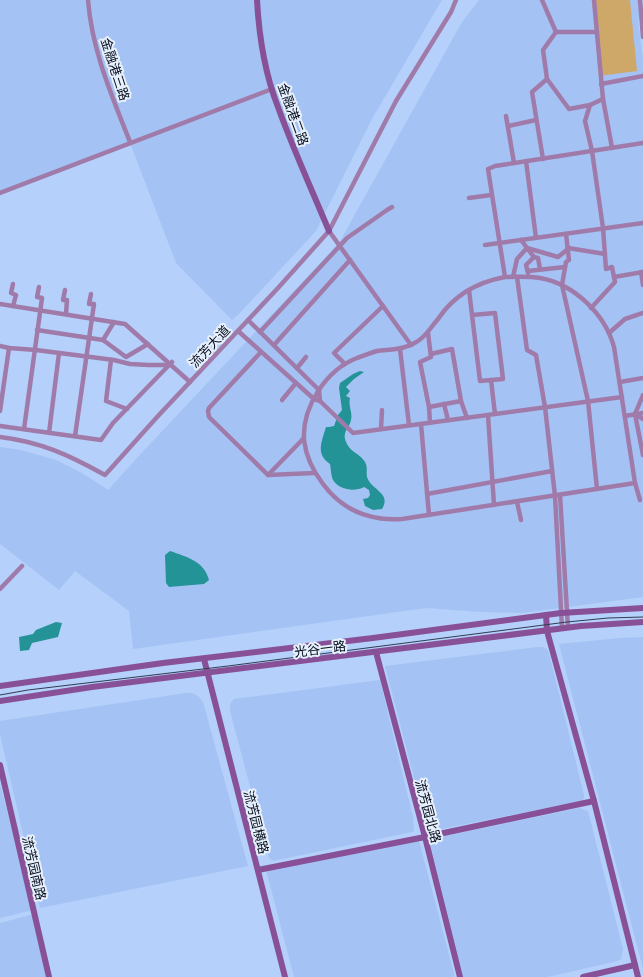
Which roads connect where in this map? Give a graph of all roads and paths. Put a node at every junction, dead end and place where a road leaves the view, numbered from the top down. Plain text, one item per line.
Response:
1 (88, 0) edge
2 (257, 0) edge
3 (456, 0) edge
4 (542, 0) edge
5 (594, 0) edge
6 (640, 0) edge
7 (556, 32) junction
8 (595, 32) dead end
9 (643, 37) edge
10 (643, 76) edge
11 (547, 79) junction
12 (601, 84) junction
13 (272, 89) junction
14 (603, 99) junction
15 (590, 105) junction
16 (506, 116) dead end
17 (536, 120) junction
18 (508, 126) junction
19 (130, 142) junction
20 (643, 143) edge
21 (612, 148) junction
22 (592, 151) junction
23 (543, 159) junction
24 (526, 162) junction
25 (514, 163) junction
26 (0, 193) edge
27 (491, 195) junction
28 (469, 198) dead end
29 (392, 207) dead end
30 (643, 223) edge
31 (603, 228) junction
32 (329, 231) junction
33 (566, 234) junction
34 (536, 238) junction
35 (521, 240) junction
36 (500, 243) junction
37 (485, 245) dead end
38 (340, 246) junction
39 (527, 248) junction
40 (568, 248) junction
41 (605, 254) junction
42 (534, 257) junction
43 (350, 260) junction
44 (565, 267) junction
45 (540, 269) junction
46 (528, 271) junction
47 (642, 272) edge
48 (506, 277) junction
49 (515, 277) junction
50 (528, 277) junction
51 (614, 277) junction
52 (13, 284) dead end
53 (562, 285) junction
54 (643, 285) edge
55 (39, 287) dead end
56 (65, 290) dead end
57 (469, 290) junction
58 (91, 294) dead end
59 (0, 304) edge
60 (13, 306) junction
61 (383, 306) junction
62 (591, 308) junction
63 (40, 310) junction
64 (643, 313) edge
65 (66, 314) junction
66 (472, 315) junction
67 (118, 316) dead end
68 (92, 318) junction
69 (248, 320) junction
70 (116, 322) junction
71 (37, 330) junction
72 (238, 331) junction
73 (260, 332) junction
74 (428, 333) junction
75 (608, 333) junction
76 (89, 338) junction
77 (103, 340) junction
78 (148, 344) junction
79 (274, 345) junction
80 (411, 345) junction
81 (0, 346) edge
82 (9, 348) junction
83 (400, 349) junction
84 (34, 350) junction
85 (261, 352) junction
86 (59, 353) junction
87 (431, 354) junction
88 (86, 357) junction
89 (306, 357) dead end
90 (112, 360) junction
91 (171, 363) junction
92 (345, 364) junction
93 (297, 368) junction
94 (643, 378) edge
95 (491, 380) junction
96 (190, 382) junction
97 (296, 382) junction
98 (620, 382) junction
99 (320, 390) junction
100 (643, 395) edge
101 (622, 396) junction
102 (314, 399) junction
103 (282, 400) dead end
104 (460, 400) junction
105 (320, 401) junction
106 (588, 401) junction
107 (444, 404) junction
108 (429, 407) junction
109 (545, 407) junction
110 (127, 408) junction
111 (0, 410) edge
112 (382, 410) dead end
113 (643, 413) edge
114 (495, 414) junction
115 (635, 414) junction
116 (488, 415) junction
117 (625, 416) junction
118 (467, 418) junction
119 (643, 419) edge
120 (448, 420) junction
121 (430, 423) junction
122 (421, 424) junction
123 (0, 426) edge
124 (409, 426) junction
125 (24, 429) junction
126 (381, 429) junction
127 (49, 432) junction
128 (75, 436) junction
129 (0, 437) edge
130 (304, 438) junction
131 (642, 447) edge
132 (643, 455) edge
133 (552, 471) junction
134 (314, 473) junction
135 (268, 476) junction
136 (492, 482) junction
137 (635, 483) junction
138 (597, 489) junction
139 (427, 494) junction
140 (557, 495) junction
141 (643, 496) edge
142 (642, 500) edge
143 (517, 502) junction
144 (494, 505) junction
145 (429, 515) junction
146 (521, 520) dead end
147 (22, 566) dead end
148 (0, 590) edge
149 (643, 608) edge
150 (564, 613) junction
151 (546, 615) junction
152 (643, 622) edge
153 (565, 628) junction
154 (547, 631) junction
155 (376, 652) junction
156 (204, 658) junction
157 (208, 673) junction
158 (0, 686) edge
159 (0, 701) edge
160 (0, 765) edge
161 (594, 801) junction
162 (425, 837) junction
163 (258, 870) junction
164 (635, 965) junction
165 (49, 977) edge
166 (285, 977) edge
167 (460, 977) edge
168 (583, 977) edge
169 (638, 977) edge

1 - 19 street, 金融港三路
2 - 13 street, 金融港二路
3 - 32 street, 流芳大道
4 - 7 street
5 - 12 street
6 - 9 street
7 - 8 street
7 - 11 street
10 - 12 street
11 - 15 street
11 - 17 street
12 - 14 street
13 - 19 street
13 - 32 street, 金融港二路
14 - 15 street
14 - 21 street
15 - 22 street
16 - 18 street
17 - 18 street
17 - 23 street
18 - 25 street
19 - 26 street
20 - 21 street
21 - 22 street
22 - 23 street
22 - 31 street
23 - 24 street
24 - 25 street
24 - 34 street
25 - 27 street
27 - 28 street
27 - 36 street
29 - 38 street
30 - 31 street
31 - 33 street
31 - 41 street
32 - 38 street
32 - 69 street, 流芳大道
33 - 34 street
33 - 40 street
34 - 35 street
35 - 36 street
35 - 39 street
36 - 37 street
36 - 48 street
38 - 43 street
38 - 73 street
39 - 40 street
39 - 42 street
39 - 49 street
40 - 41 street
40 - 44 street
41 - 51 street
42 - 45 street
42 - 46 street
43 - 61 street
43 - 79 street
44 - 45 street
44 - 53 street
45 - 46 street
46 - 50 street
47 - 51 street
47 - 54 street
48 - 49 street
48 - 57 street
49 - 50 street
49 - 109 street
50 - 53 street
51 - 62 street
52 - 60 street
53 - 62 street
53 - 106 street
55 - 63 street
56 - 65 street
57 - 66 street
57 - 74 street
58 - 68 street
59 - 60 street
60 - 63 street
61 - 80 street
61 - 92 street
62 - 75 street
63 - 65 street
63 - 71 street
64 - 75 street
65 - 68 street
66 - 95 street
66 - 95 street
67 - 70 street
68 - 70 street
68 - 76 street
69 - 72 street, 流芳大道
69 - 73 street
70 - 77 street
70 - 78 street
71 - 76 street
71 - 84 street
72 - 85 street
72 - 96 street, 流芳大道
73 - 79 street
74 - 80 street
74 - 87 street
75 - 98 street
76 - 77 street
76 - 88 street
77 - 78 street
78 - 91 street
79 - 93 street
80 - 83 street
81 - 82 street
82 - 84 street
82 - 111 street
83 - 92 street
83 - 124 street
84 - 86 street
84 - 125 street
85 - 97 street
85 - 135 street
86 - 88 street
86 - 127 street
87 - 104 street
87 - 108 street
88 - 90 street
88 - 128 street
89 - 93 street
90 - 91 street
90 - 110 street
91 - 96 street
91 - 110 street
92 - 99 street
93 - 99 street
94 - 98 street
95 - 114 street
96 - 129 street, 流芳大道
97 - 102 street
97 - 103 street
98 - 101 street
99 - 102 street
99 - 105 street
100 - 115 street
101 - 106 street
101 - 117 street
102 - 105 street
102 - 130 street
104 - 107 street
104 - 118 street
105 - 126 street
106 - 109 street
106 - 138 street
107 - 108 street
107 - 120 street
108 - 121 street
109 - 114 street
109 - 133 street
110 - 128 street
112 - 126 street
113 - 115 street
114 - 116 street
115 - 117 street
115 - 119 street
115 - 131 street
116 - 118 street
116 - 136 street
117 - 137 street
118 - 120 street
120 - 121 street
121 - 122 street
122 - 124 street
122 - 139 street
123 - 125 street
124 - 126 street
125 - 127 street
127 - 128 street
130 - 134 street
130 - 135 street
131 - 132 street
133 - 136 street
133 - 140 street
134 - 135 street
134 - 145 street
136 - 139 street
136 - 144 street
137 - 138 street
137 - 142 street
138 - 140 street
139 - 145 street
140 - 143 street
140 - 150 street
141 - 142 street
143 - 144 street
143 - 146 street
144 - 145 street
147 - 148 street
149 - 150 street, 光谷一路
150 - 151 street, 光谷一路
150 - 153 street
151 - 154 street
151 - 156 street, 光谷一路
152 - 153 street, 光谷一路
153 - 154 street, 光谷一路
154 - 155 street, 光谷一路
154 - 161 street
155 - 157 street, 光谷一路
155 - 162 street, 流芳园北路
156 - 157 street, 流芳园横路
156 - 158 street, 光谷一路
157 - 159 street, 光谷一路
157 - 163 street, 流芳园横路
160 - 165 street, 流芳园南路
161 - 162 street
161 - 164 street
162 - 163 street
162 - 167 street, 流芳园北路
163 - 166 street, 流芳园横路
164 - 168 street
164 - 169 street

